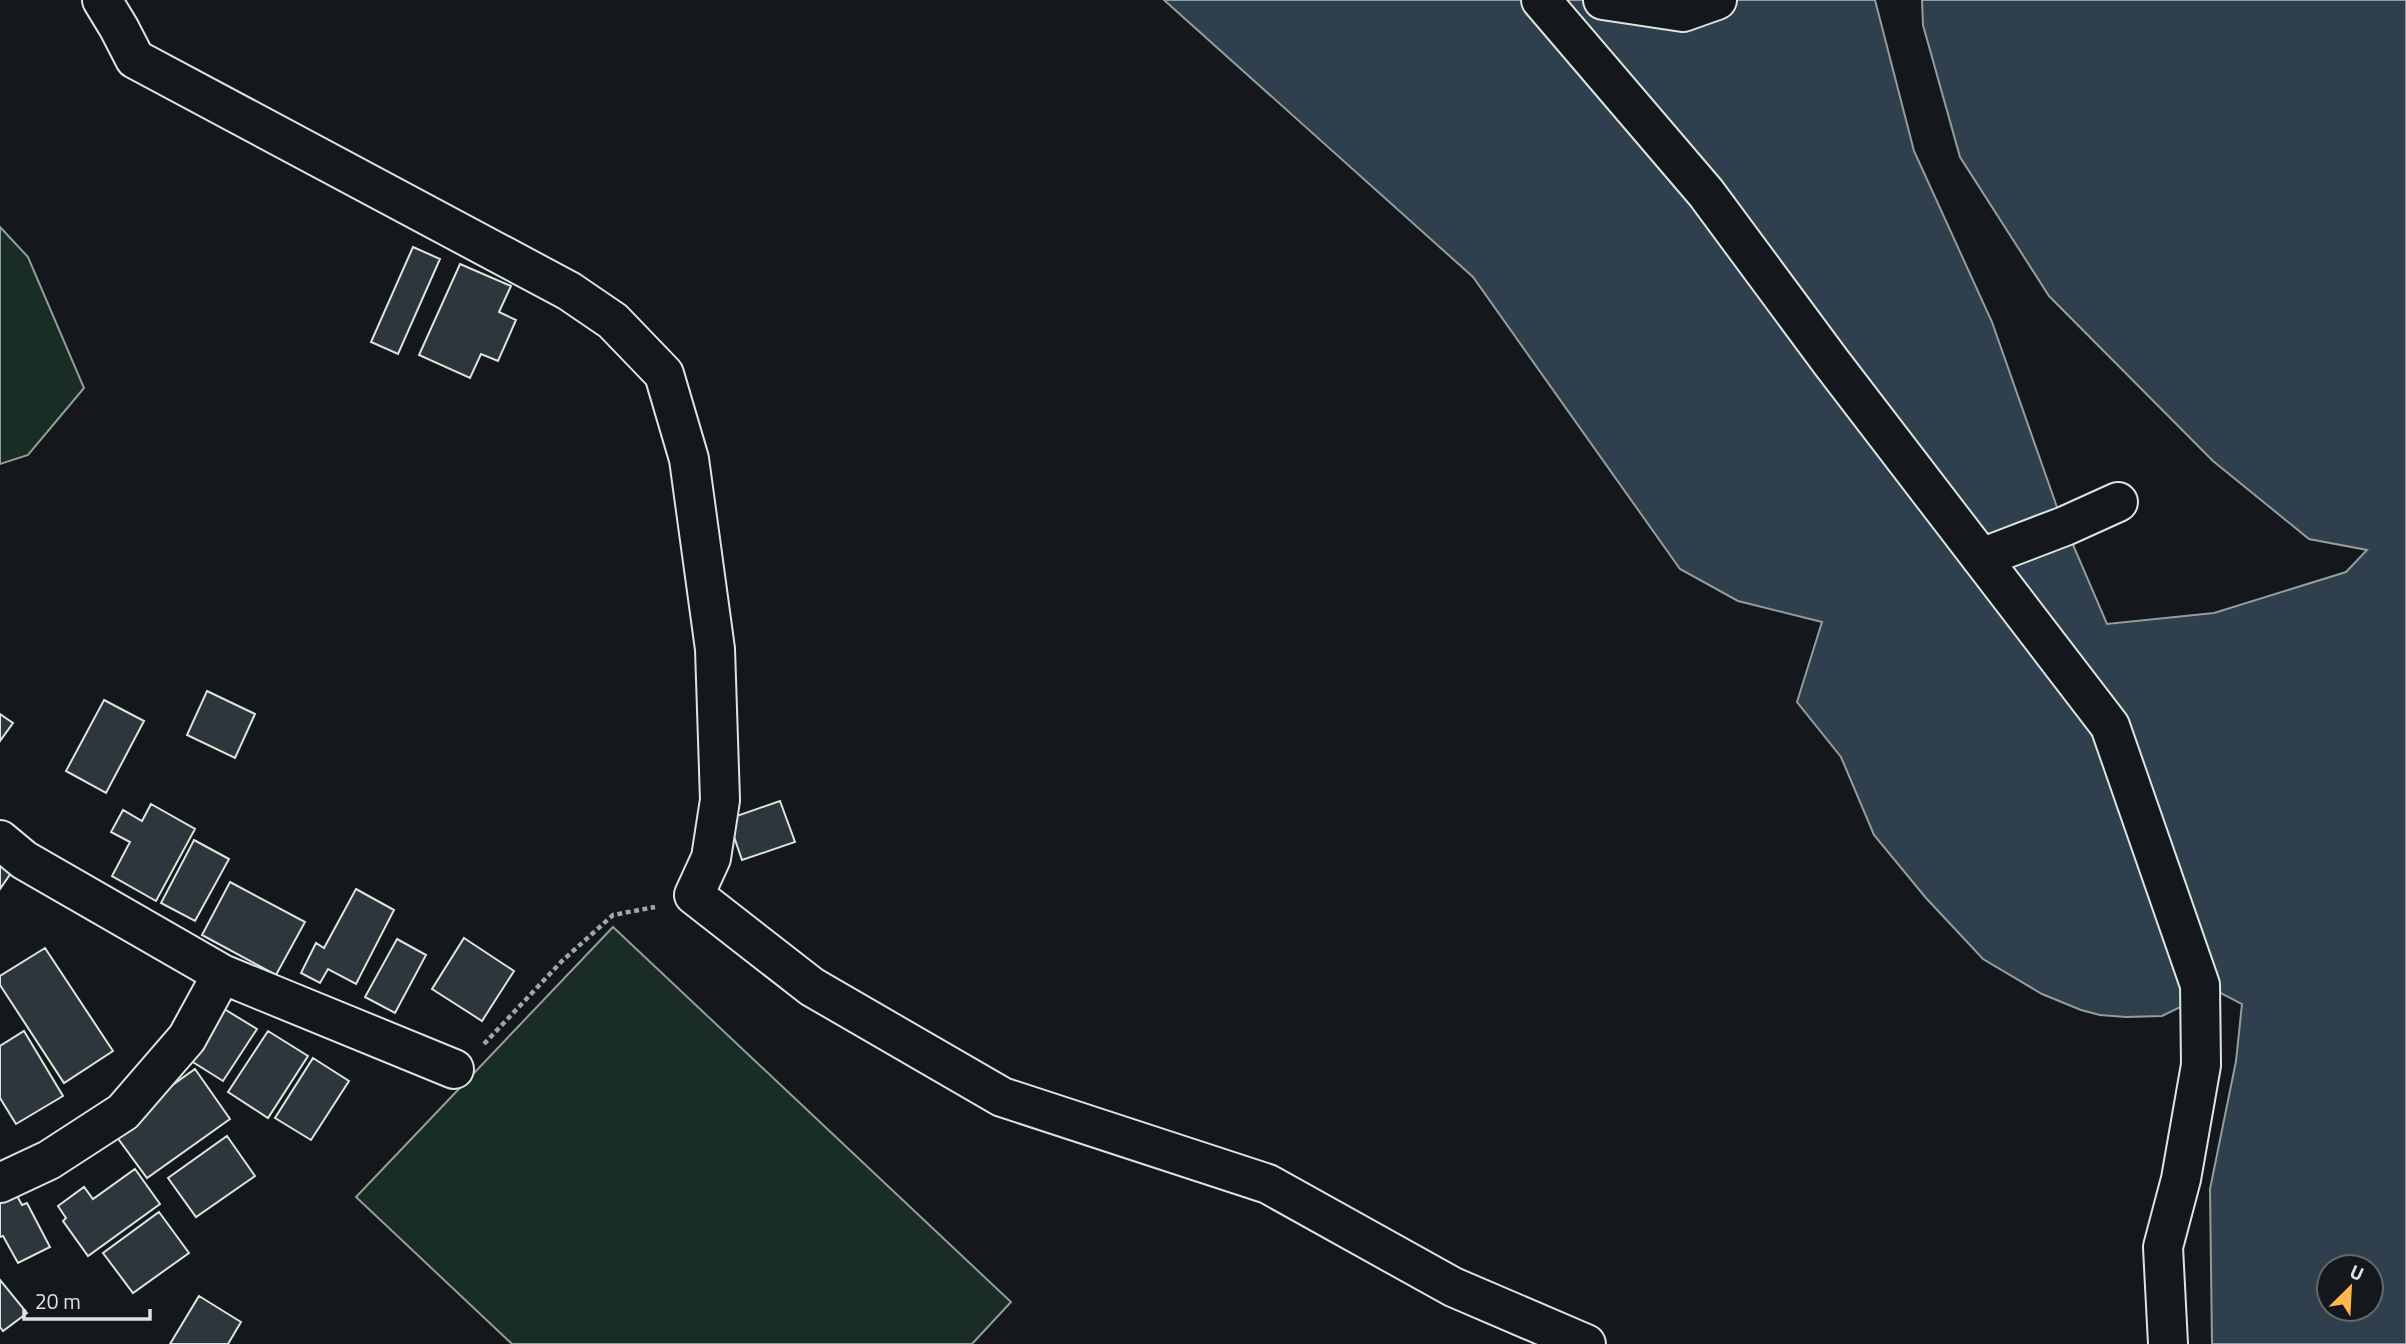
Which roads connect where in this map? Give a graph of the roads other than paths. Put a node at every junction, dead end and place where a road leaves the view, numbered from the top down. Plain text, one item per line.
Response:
1 (102, 0) edge
2 (1541, 0) edge
3 (1603, 0) edge
4 (1717, 0) edge
5 (2118, 502) dead end
6 (1981, 558) junction
7 (0, 840) edge
8 (222, 974) junction
9 (454, 1069) road end
10 (0, 1183) edge
11 (1586, 1344) edge
12 (2168, 1344) edge

1 - 11 street
2 - 6 street
3 - 4 street
5 - 6 street
6 - 12 street
7 - 8 street
8 - 9 street
8 - 10 street

